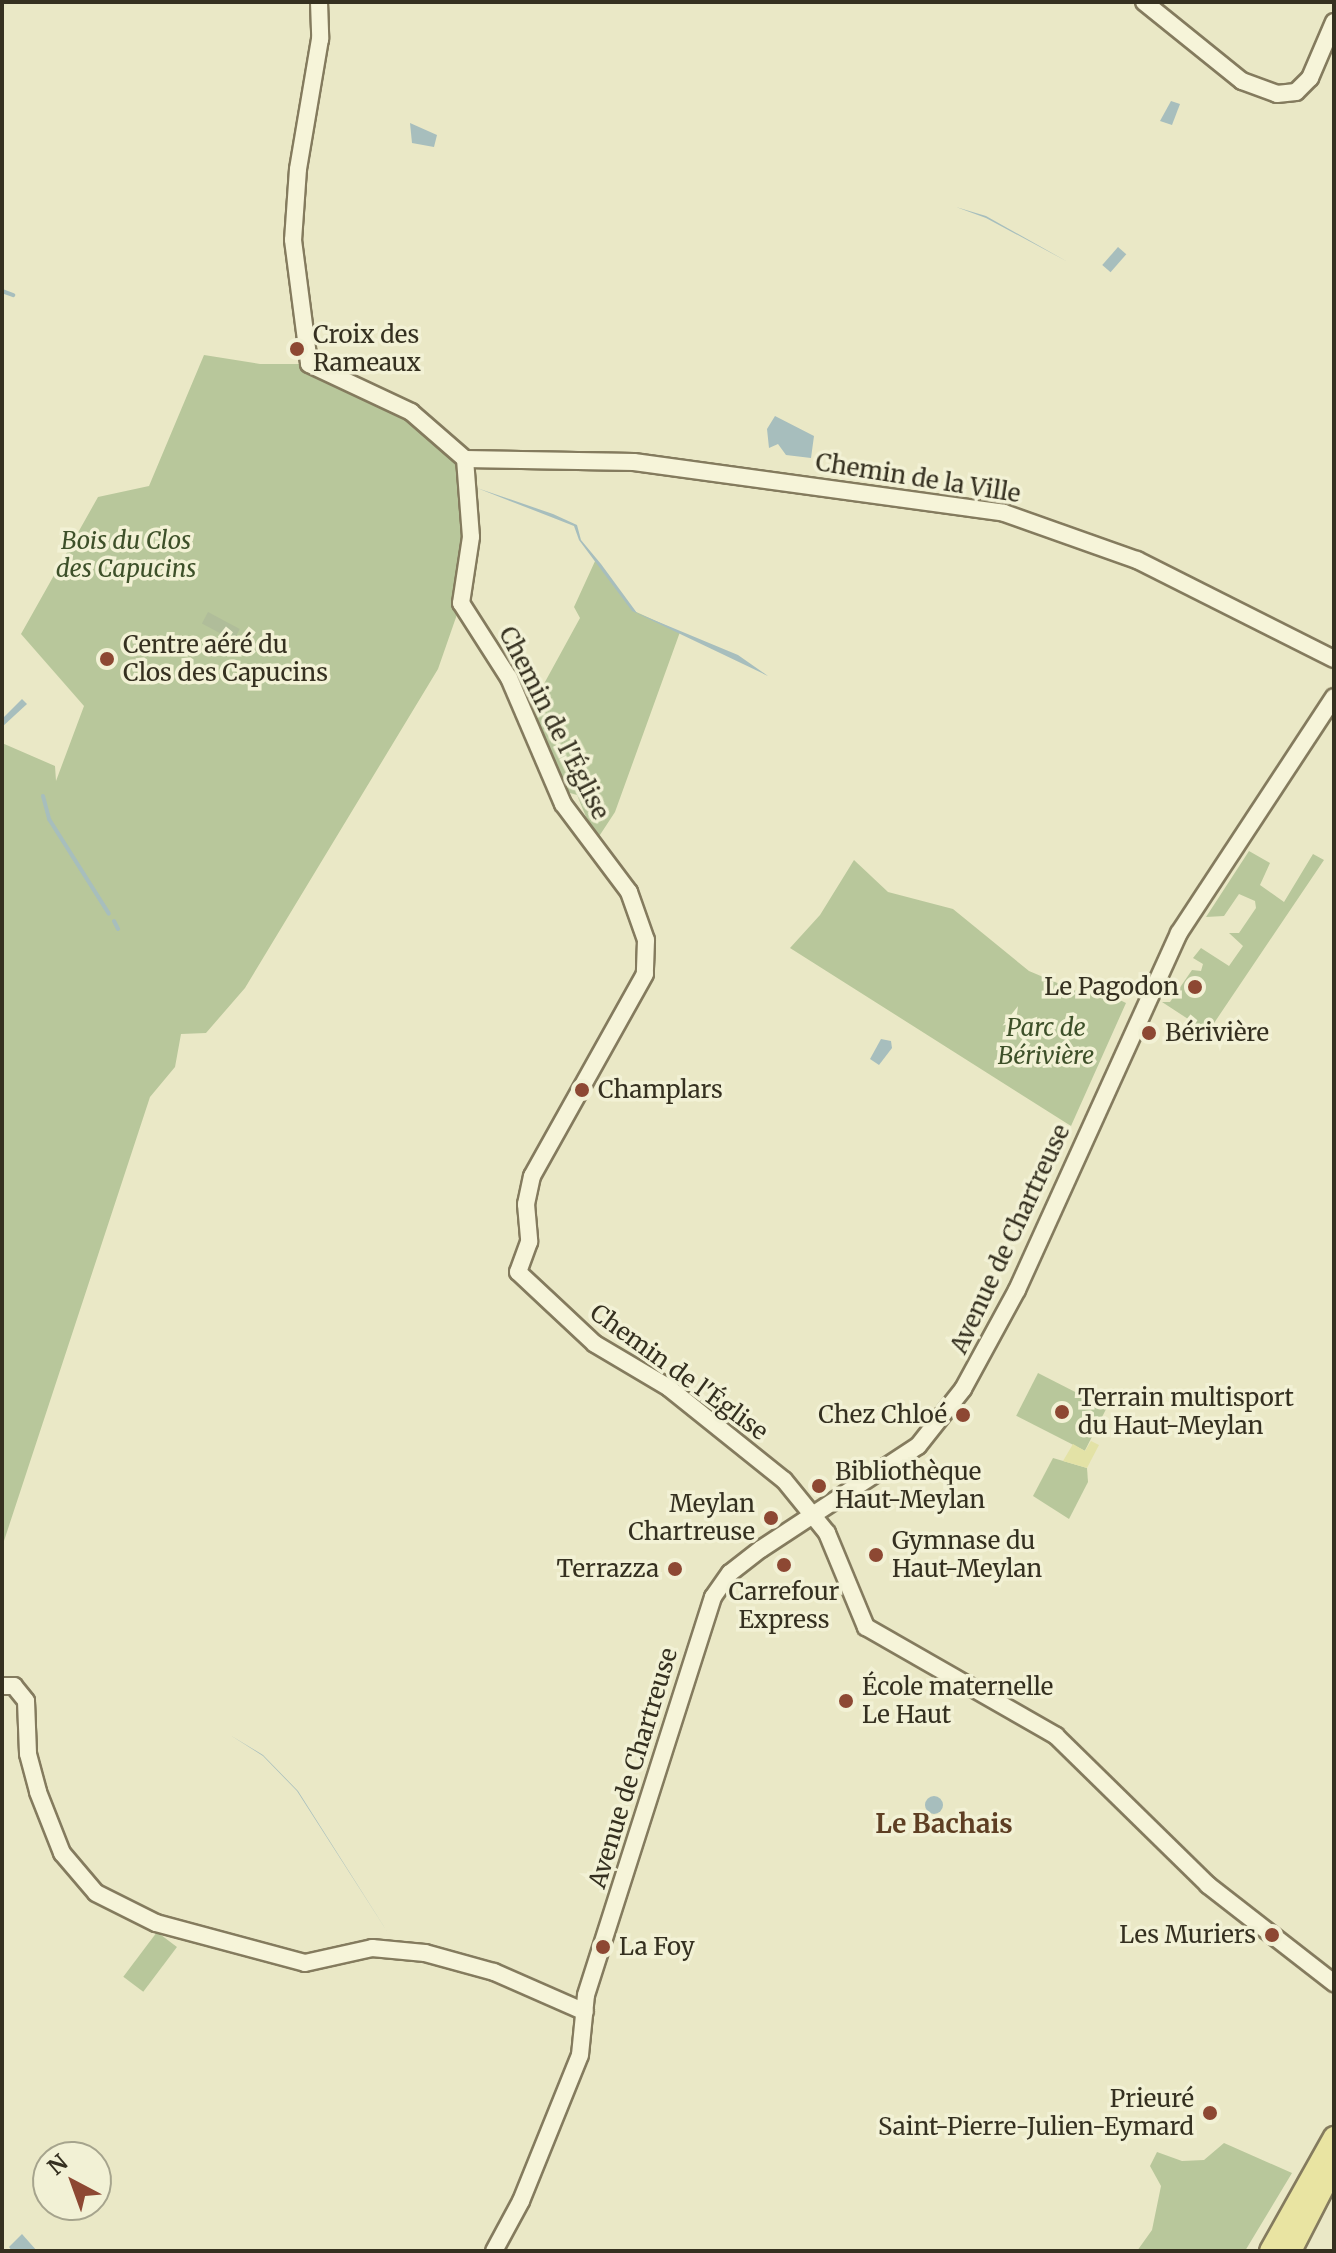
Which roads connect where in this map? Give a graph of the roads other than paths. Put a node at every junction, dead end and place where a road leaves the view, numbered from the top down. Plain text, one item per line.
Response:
1 (319, 2) edge
2 (1144, 2) edge
3 (1334, 22) edge
4 (465, 459) junction
5 (1334, 659) edge
6 (1334, 697) edge
7 (814, 1516) junction
8 (2, 1686) edge
9 (1334, 1983) edge
10 (585, 2012) junction
11 (1334, 2137) edge
12 (1334, 2167) edge
13 (494, 2251) edge
14 (1270, 2251) edge
15 (1291, 2251) edge

1 - 4 street
2 - 3 street
4 - 5 street, Chemin de la Ville
4 - 7 street, Chemin de l'Église
6 - 7 street, Avenue de Chartreuse
7 - 9 street
7 - 10 street, Avenue de Chartreuse
8 - 10 street
10 - 13 street, Avenue de Chartreuse
11 - 14 main road
12 - 15 main road

